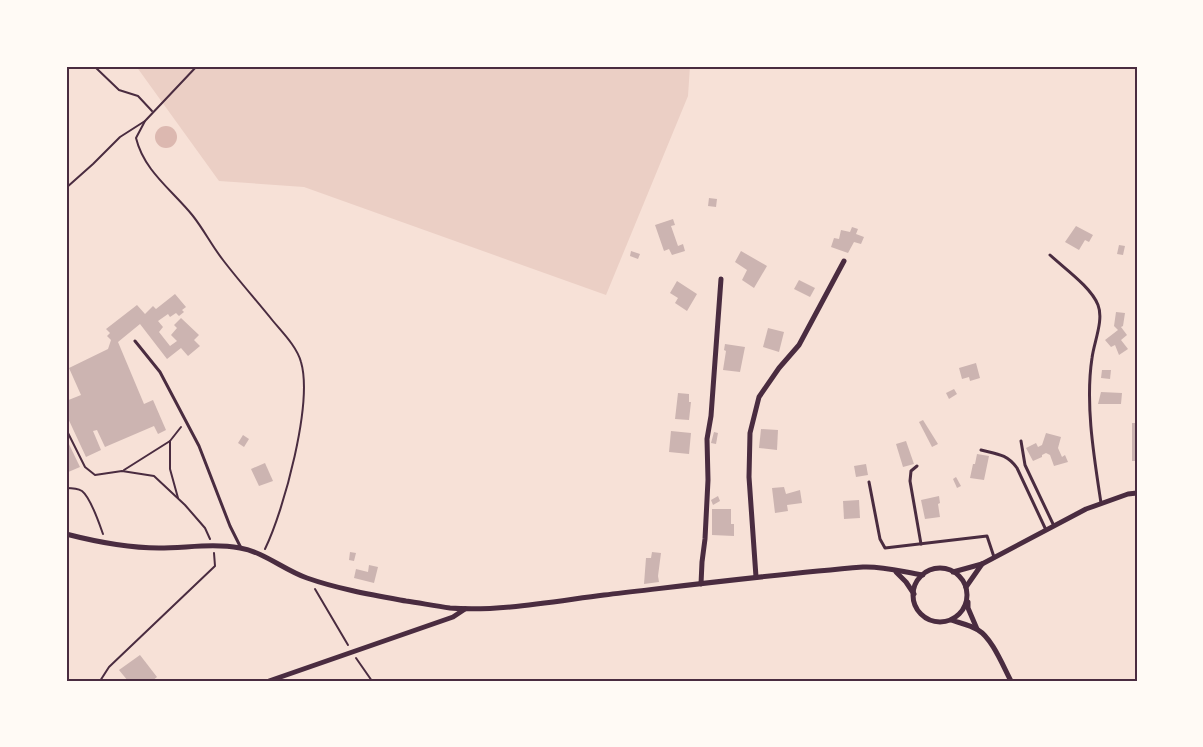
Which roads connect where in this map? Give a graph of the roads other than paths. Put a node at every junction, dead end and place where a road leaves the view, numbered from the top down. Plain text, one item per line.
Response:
1 (1050, 255) dead end
2 (844, 261) dead end
3 (721, 279) dead end
4 (135, 341) dead end
5 (1021, 441) dead end
6 (982, 450) dead end
7 (918, 466) dead end
8 (869, 482) dead end
9 (1137, 493) edge
10 (1101, 504) junction
11 (1054, 526) junction
12 (1046, 530) junction
13 (66, 534) edge
14 (921, 544) junction
15 (242, 548) junction
16 (994, 557) junction
17 (982, 564) junction
18 (896, 572) junction
19 (953, 572) junction
20 (923, 575) junction
21 (756, 577) junction
22 (701, 584) junction
23 (966, 587) junction
24 (914, 594) junction
25 (967, 598) junction
26 (465, 608) junction
27 (951, 620) junction
28 (977, 629) junction
29 (269, 681) edge
30 (1010, 681) edge

1 - 10 lane
2 - 21 street
3 - 22 street
4 - 15 lane
5 - 11 lane
6 - 12 lane
7 - 14 lane
8 - 14 lane
9 - 10 street
10 - 11 street
11 - 12 street
12 - 16 street
13 - 15 street
14 - 16 lane
15 - 26 street
16 - 17 street
17 - 19 street
17 - 23 street
18 - 20 street
18 - 21 street
18 - 24 street
19 - 20 street
19 - 23 street
20 - 24 street
21 - 22 street
22 - 26 street
23 - 25 street
24 - 27 street
25 - 27 street
25 - 28 street
26 - 29 street
27 - 28 street
28 - 30 street

